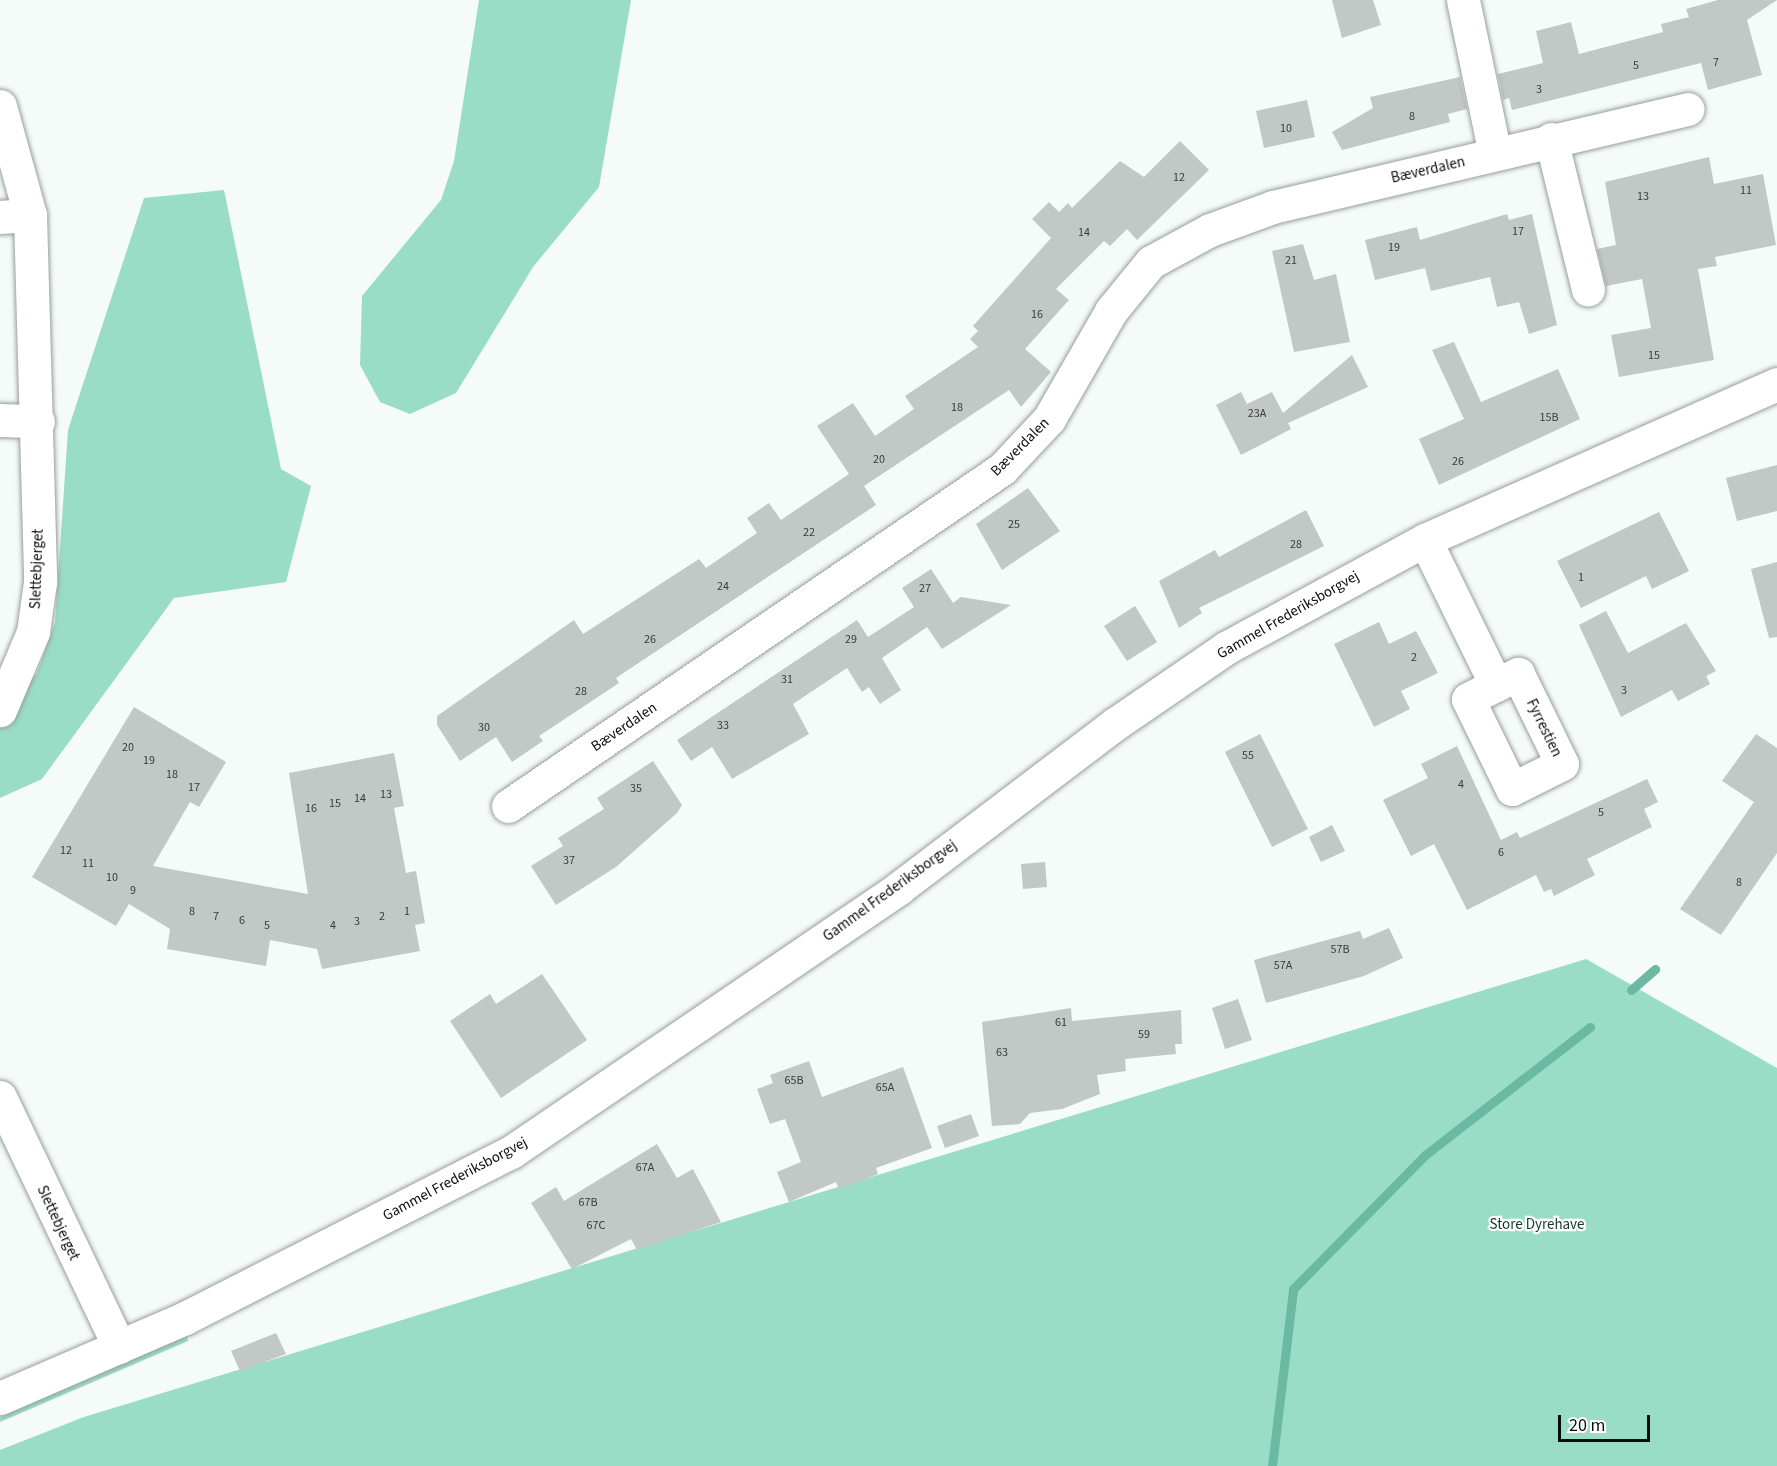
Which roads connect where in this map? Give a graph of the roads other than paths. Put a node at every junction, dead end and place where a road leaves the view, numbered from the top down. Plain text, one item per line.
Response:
1 (1463, 0) edge
2 (0, 106) edge
3 (1688, 109) dead end
4 (1551, 139) junction
5 (1495, 154) junction
6 (15, 216) edge
7 (1588, 290) dead end
8 (1777, 384) edge
9 (0, 420) edge
10 (38, 421) junction
11 (1425, 540) junction
12 (1496, 685) dead end
13 (0, 710) edge
14 (508, 806) dead end
15 (0, 1097) edge
16 (118, 1347) junction
17 (0, 1398) edge

1 - 5 street
2 - 6 street, Slettebjerget
3 - 4 street, Bæverdalen
4 - 5 street, Bæverdalen
4 - 7 street
5 - 14 street, Bæverdalen
6 - 10 street, Slettebjerget
8 - 11 street, Gammel Frederiksborgvej
9 - 10 street
10 - 13 street, Slettebjerget
11 - 12 street
11 - 16 street, Gammel Frederiksborgvej
15 - 16 street, Slettebjerget
16 - 17 street, Gammel Frederiksborgvej

